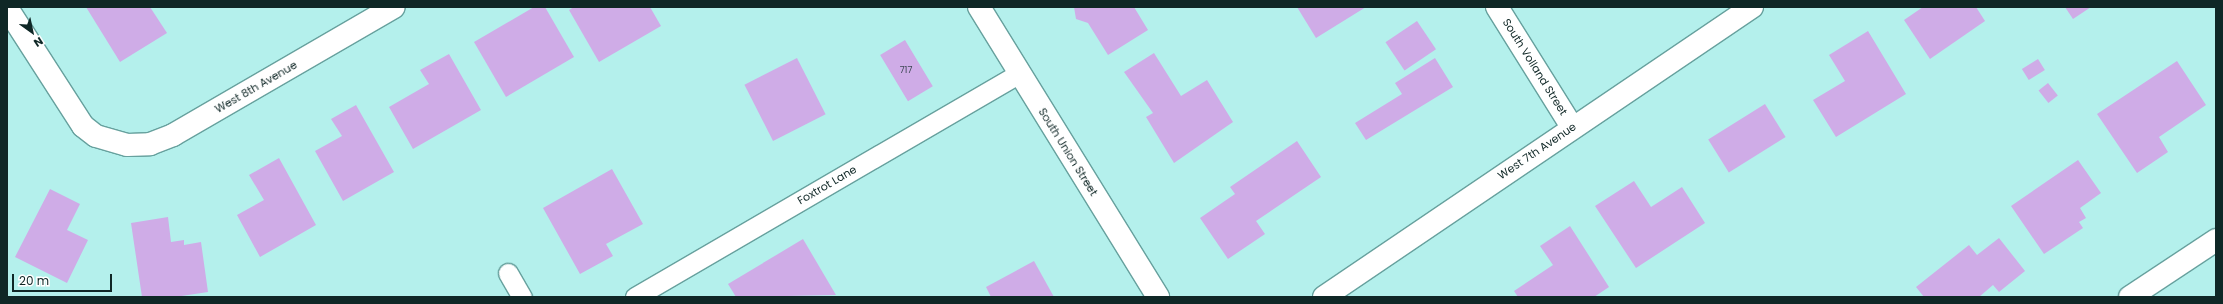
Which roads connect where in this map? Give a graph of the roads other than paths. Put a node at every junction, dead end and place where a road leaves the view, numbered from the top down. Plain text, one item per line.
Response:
1 (394, 7) edge
2 (979, 7) edge
3 (1497, 7) edge
4 (1752, 7) edge
5 (7, 8) edge
6 (1020, 73) junction
7 (1572, 127) junction
8 (2216, 240) edge
9 (508, 273) dead end
10 (522, 297) edge
11 (635, 297) edge
12 (1158, 297) edge
13 (1324, 297) edge
14 (2130, 297) edge

1 - 5 street, West 8th Avenue
2 - 6 street, South Union Street
3 - 7 street, South Volland Street
4 - 7 street, West 7th Avenue
6 - 11 lane, Foxtrot Lane
6 - 12 street, South Union Street
7 - 13 street, West 7th Avenue
8 - 14 street
9 - 10 lane

